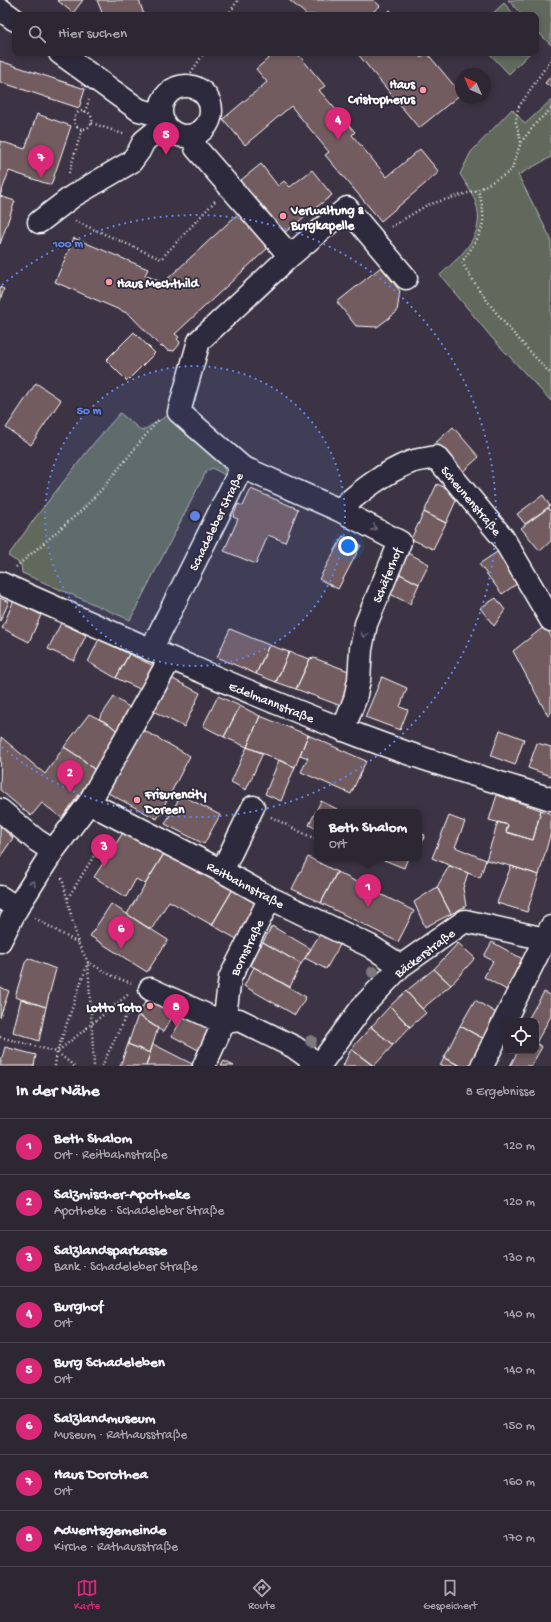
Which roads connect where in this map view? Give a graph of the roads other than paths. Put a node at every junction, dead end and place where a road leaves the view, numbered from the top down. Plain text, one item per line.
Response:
1 (0, 9) edge
2 (12, 18) edge
3 (64, 56) edge
4 (164, 122) junction
5 (193, 136) junction
6 (39, 222) dead end
7 (290, 256) junction
8 (406, 278) dead end
9 (242, 467) junction
10 (339, 510) junction
11 (6, 576) edge
12 (551, 620) edge
13 (160, 655) junction
14 (343, 730) junction
15 (551, 799) edge
16 (89, 802) junction
17 (253, 807) road end
18 (0, 810) edge
19 (53, 851) junction
20 (222, 870) junction
21 (270, 898) junction
22 (8, 903) edge
23 (548, 932) edge
24 (0, 941) edge
25 (401, 966) junction
26 (145, 987) road end
27 (224, 1022) junction
28 (319, 1065) edge
29 (204, 1066) edge
30 (483, 1066) edge

1 - 2 street
3 - 4 street
4 - 5 street
4 - 5 street
4 - 6 street
5 - 7 street
7 - 8 street
7 - 9 street, Schadeleber Straße
9 - 10 street, Schäferhof
9 - 13 street, Schadeleber Straße
10 - 12 street, Scheunenstraße
10 -> 14 street, Schäferhof
11 - 13 street, Edelmannstraße
13 - 14 street, Edelmannstraße
13 - 16 street, Schadeleber Straße
14 - 15 street, Edelmannstraße
16 - 19 street, Schadeleber Straße
16 - 20 street, Reitbahnstraße
17 - 20 street
18 - 19 street
22 -> 19 street, Schadeleber Straße
20 - 21 street, Reitbahnstraße
21 - 25 street, Reitbahnstraße
21 - 27 street, Bornstraße
22 - 24 street, Schadeleber Straße
23 - 25 street, Bäckerstraße
23 - 30 street
25 - 28 street, Bäckerstraße
26 - 27 street
27 - 28 street
27 - 29 street, Bornstraße

